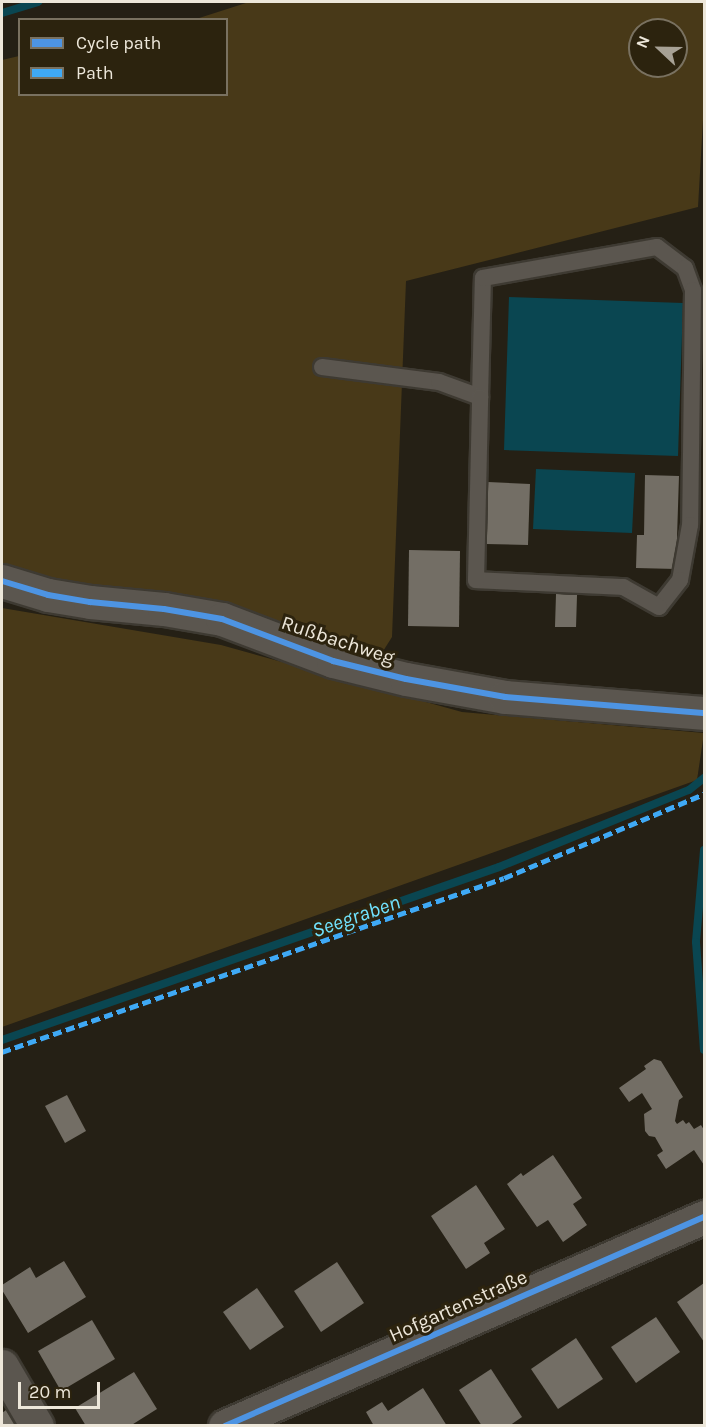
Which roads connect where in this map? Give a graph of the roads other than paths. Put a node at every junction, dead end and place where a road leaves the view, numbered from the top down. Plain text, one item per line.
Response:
1 (322, 367) dead end
2 (480, 397) junction
3 (2, 581) edge
4 (705, 713) edge
5 (705, 1217) edge
6 (2, 1366) edge
7 (37, 1425) edge
8 (225, 1425) edge

1 - 2 lane
2 - 2 lane
3 - 4 street, Rußbachweg
5 - 8 street, Hofgartenstraße
6 - 7 street

